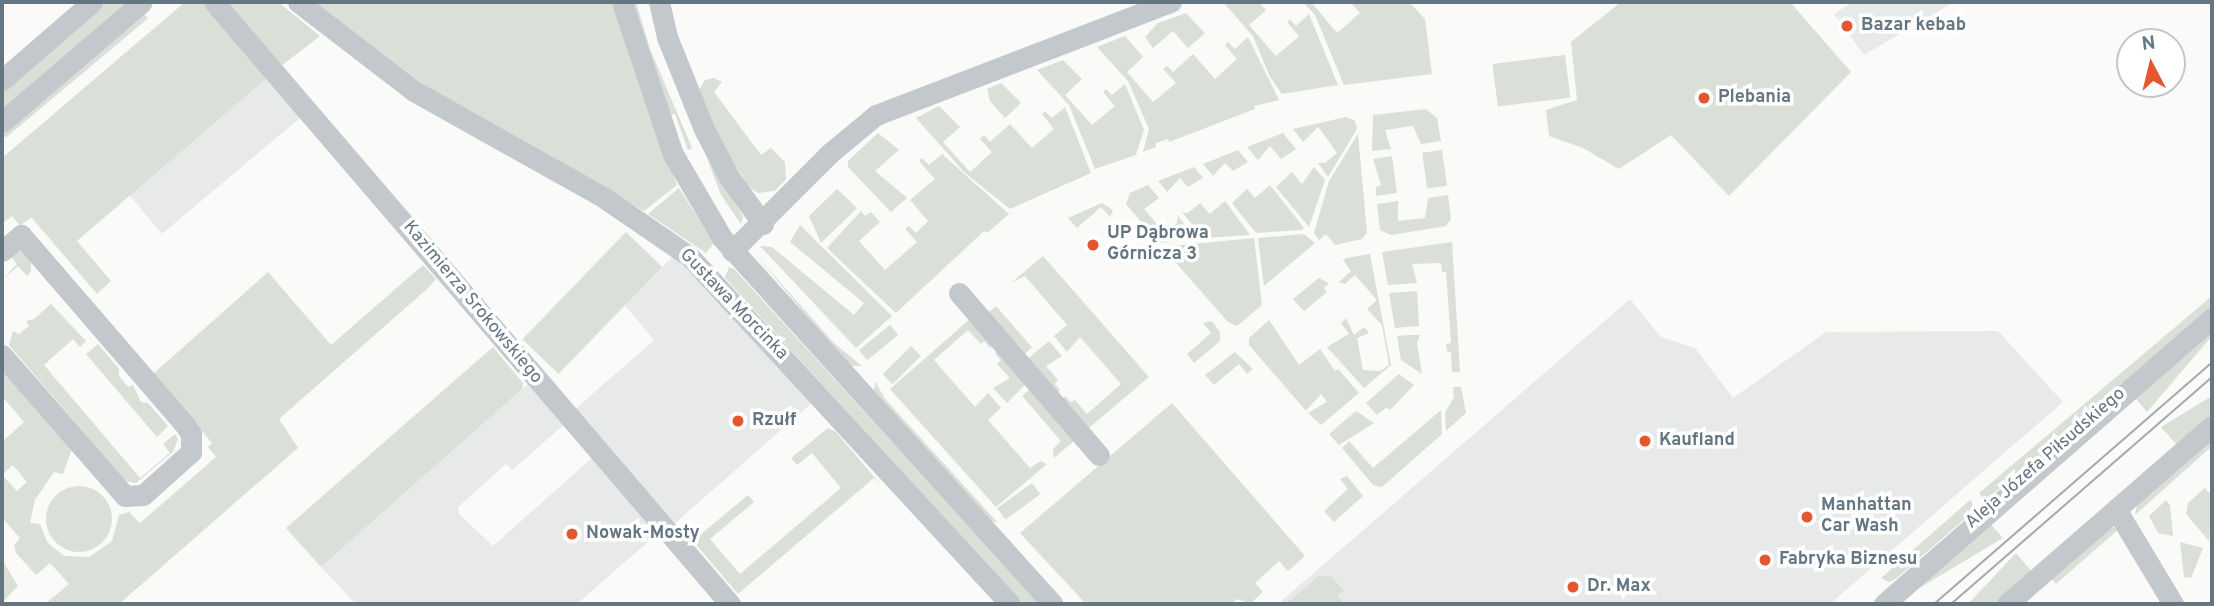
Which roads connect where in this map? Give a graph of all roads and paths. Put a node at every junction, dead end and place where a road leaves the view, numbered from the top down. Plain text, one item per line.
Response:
1 (92, 2) edge
2 (142, 2) edge
3 (214, 2) edge
4 (298, 2) edge
5 (622, 2) edge
6 (659, 2) edge
7 (1171, 2) edge
8 (2, 80) edge
9 (2, 122) edge
10 (763, 224) junction
11 (2, 251) edge
12 (732, 251) junction
13 (959, 293) dead end
14 (2212, 318) edge
15 (2, 355) edge
16 (2212, 426) edge
17 (1098, 455) dead end
18 (2116, 509) junction
19 (2171, 601) edge
20 (730, 604) edge
21 (1010, 604) edge
22 (1053, 604) edge
23 (1884, 604) edge
24 (2007, 604) edge

1 - 8 street
2 - 9 street
3 - 20 street, Kazimierza Srokowskiego
4 - 21 street, Gustawa Morcinka
5 - 12 street, Gustawa Morcinka
6 - 10 street
7 - 10 street
10 - 12 street
11 - 15 street
12 - 22 street, Gustawa Morcinka
13 - 17 street
14 - 23 street, Aleja Józefa Piłsudskiego
16 - 18 street
18 - 19 street
18 - 24 street

